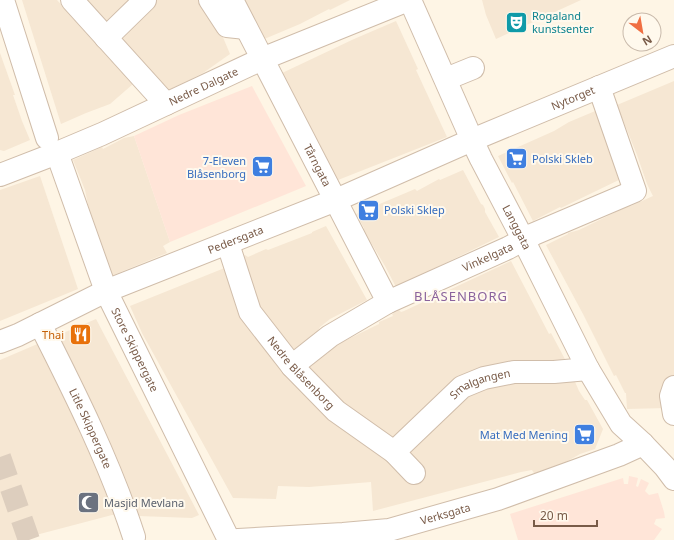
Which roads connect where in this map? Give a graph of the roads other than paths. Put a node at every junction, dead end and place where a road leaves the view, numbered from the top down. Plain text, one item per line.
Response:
1 (72, 0) edge
2 (145, 0) edge
3 (210, 0) edge
4 (232, 0) edge
5 (409, 0) edge
6 (3, 2) edge
7 (246, 28) junction
8 (106, 38) junction
9 (674, 56) edge
10 (262, 59) junction
11 (473, 68) dead end
12 (446, 80) junction
13 (599, 87) junction
14 (166, 104) junction
15 (472, 140) junction
16 (52, 145) junction
17 (0, 175) edge
18 (336, 200) junction
19 (523, 239) junction
20 (228, 244) junction
21 (106, 291) junction
22 (388, 302) junction
23 (40, 324) junction
24 (0, 342) edge
25 (292, 366) junction
26 (588, 369) junction
27 (674, 387) edge
28 (674, 414) edge
29 (643, 444) junction
30 (394, 452) junction
31 (674, 454) edge
32 (414, 473) dead end
33 (674, 479) edge
34 (134, 537) dead end
35 (229, 540) edge
36 (238, 540) edge

1 - 8 street
2 - 8 street
3 - 7 street
4 - 7 street, Tårngata
5 - 10 street, Nedre Dalgate
5 - 12 street, Langgata
6 - 16 street, Store Skippergate
7 - 10 street, Tårngata
8 - 14 street
9 - 13 street, Nytorget
10 - 14 street, Nedre Dalgate
10 - 18 street, Tårngata
11 - 12 street
12 - 15 street, Langgata
13 - 15 street, Nytorget
13 - 19 street, Vinkelgata
14 - 16 street, Nedre Dalgate
15 - 18 street, Pedersgata
15 - 19 street, Langgata
16 - 17 street, Nedre Dalgate
16 - 21 street, Store Skippergate
18 - 20 street, Pedersgata
18 - 22 street, Tårngata
19 - 22 street, Vinkelgata
19 - 26 street, Langgata
20 - 21 street, Pedersgata
20 - 25 street, Nedre Blåsenborg
21 - 23 street, Pedersgata
21 - 35 street, Store Skippergate
22 - 25 street, Vinkelgata
23 - 24 street, Pedersgata
23 - 34 street, Litle Skippergate
25 - 30 street, Nedre Blåsenborg
26 - 29 street, Langgata
26 - 30 street, Smalgangen
27 - 28 street
29 - 31 street, Langgata
29 - 33 street, Langgata
29 - 36 street, Verksgata
30 - 32 street, Nedre Blåsenborg

